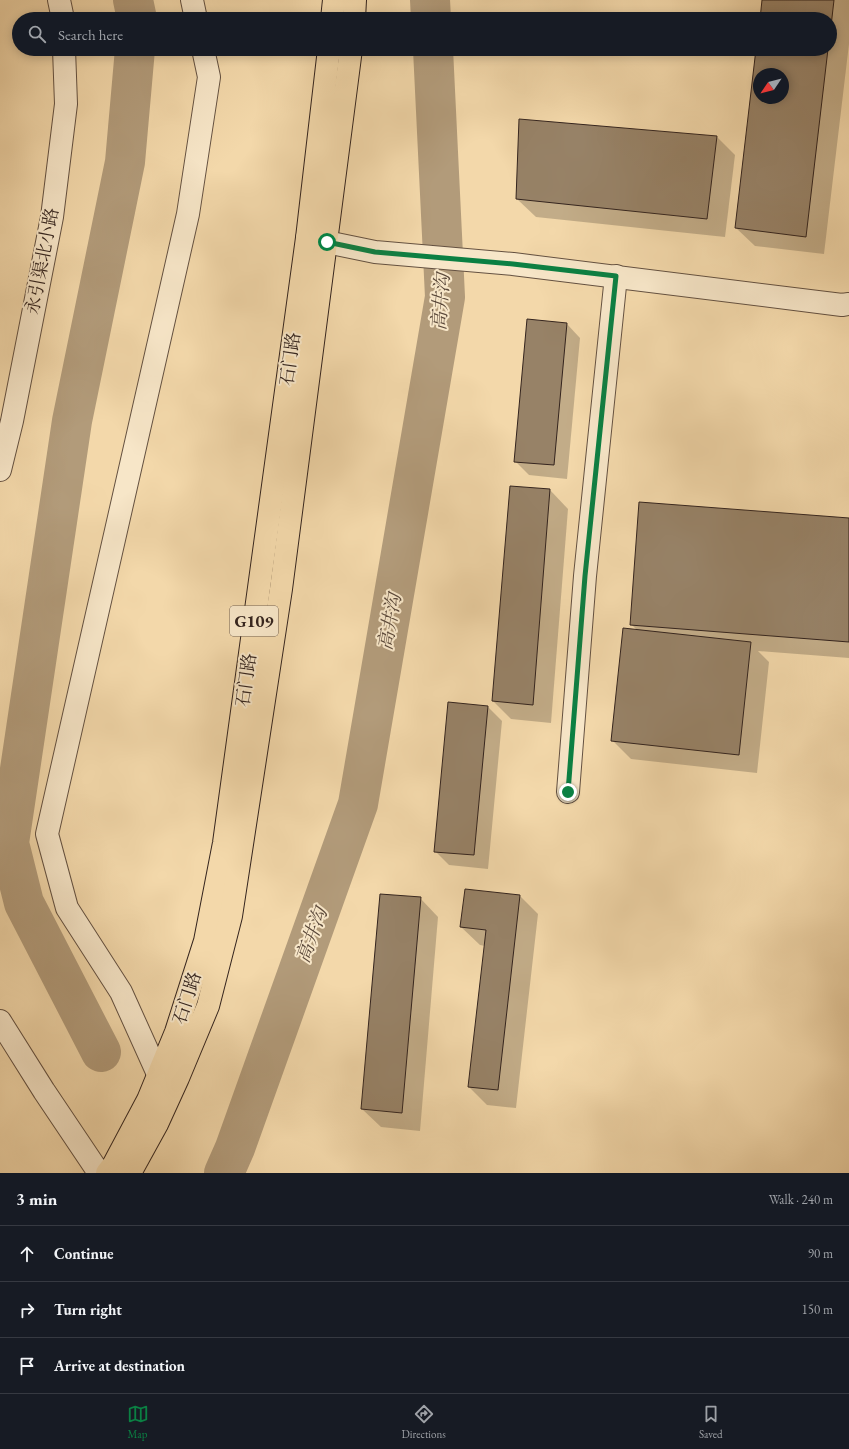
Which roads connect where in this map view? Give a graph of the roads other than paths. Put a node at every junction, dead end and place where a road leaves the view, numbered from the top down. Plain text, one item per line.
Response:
1 (59, 0) edge
2 (192, 0) edge
3 (334, 0) edge
4 (355, 0) edge
5 (61, 12) edge
6 (195, 12) edge
7 (333, 12) edge
8 (354, 12) edge
9 (64, 56) edge
10 (204, 56) edge
11 (329, 56) edge
12 (350, 56) edge
13 (317, 240) junction
14 (616, 276) junction
15 (849, 304) edge
16 (0, 470) edge
17 (568, 792) dead end
18 (0, 1021) edge
19 (158, 1074) junction
20 (99, 1173) edge
21 (107, 1173) edge
22 (130, 1173) edge

1 - 5 street
2 - 6 street
3 - 7 highway
4 - 8 highway
9 - 16 street, 永引渠北小路
10 - 19 street
11 - 13 highway, 石门路 / G109
12 - 13 highway, 石门路 / G109
13 - 14 street
13 - 19 highway, 石门路 / G109
13 - 22 highway, 石门路 / G109
14 - 15 street
14 - 17 street
18 - 20 street
19 - 21 highway, 石门路 / G109

